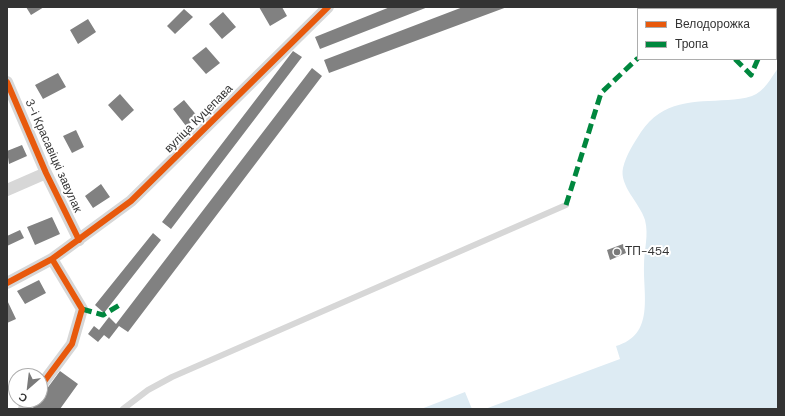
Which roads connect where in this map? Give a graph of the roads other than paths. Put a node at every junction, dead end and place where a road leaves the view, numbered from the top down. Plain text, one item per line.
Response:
1 (328, 7) edge
2 (7, 82) edge
3 (46, 173) junction
4 (7, 190) edge
5 (566, 205) dead end
6 (79, 240) junction
7 (52, 259) junction
8 (7, 283) edge
9 (48, 376) edge
10 (123, 409) edge

1 - 6 street, вуліца Куцепава
2 - 3 street, 3-і Красавіцкі завулак
3 - 4 street
3 - 6 street, 3-і Красавіцкі завулак
5 - 10 lane
6 - 7 street, вуліца Куцепава
7 - 8 street, вуліца Куцепава
7 - 9 street

